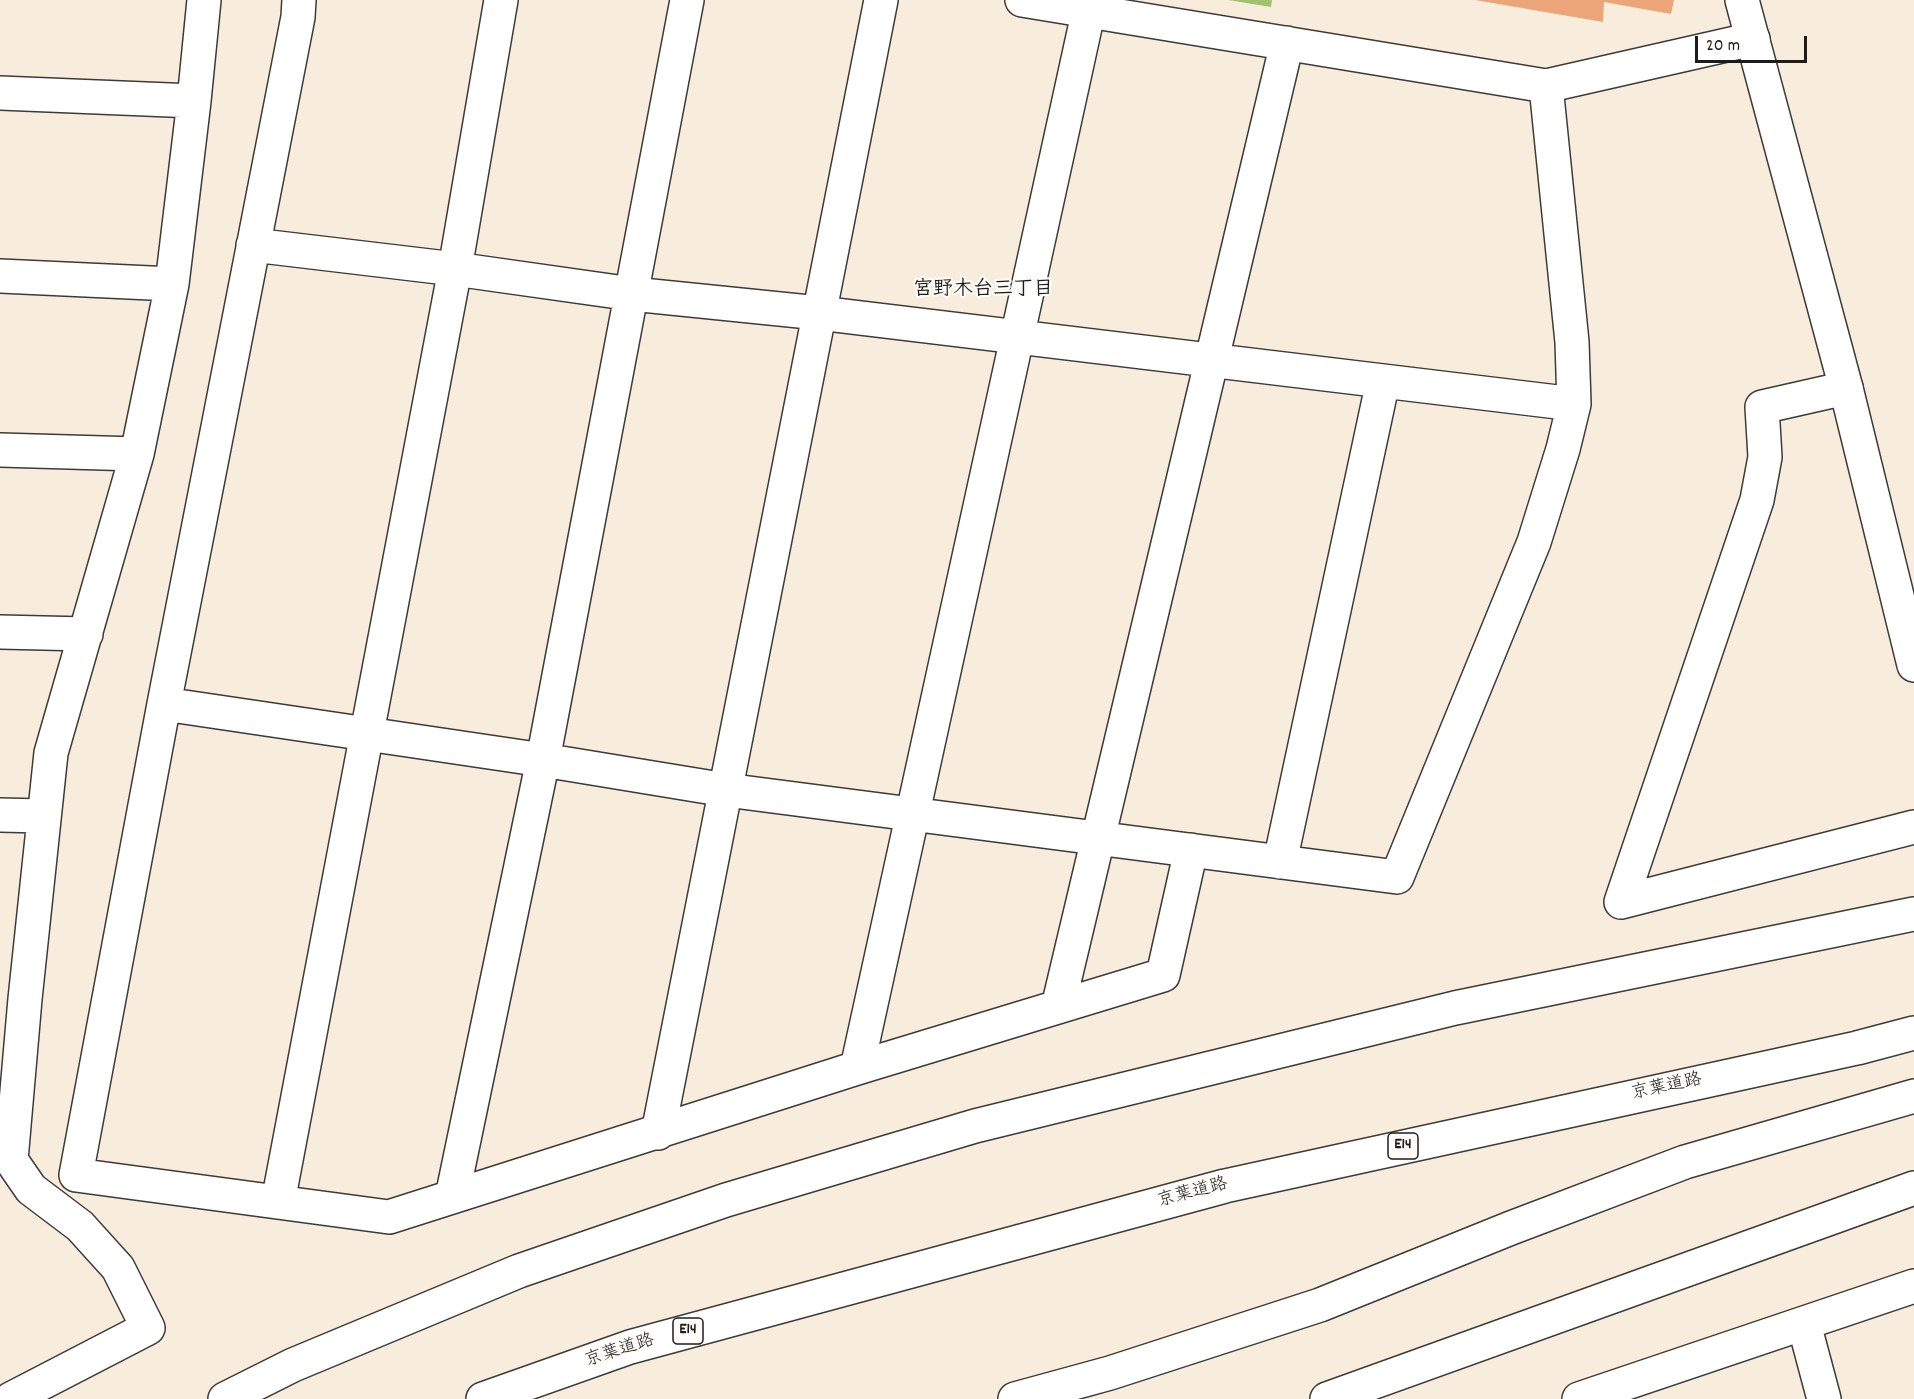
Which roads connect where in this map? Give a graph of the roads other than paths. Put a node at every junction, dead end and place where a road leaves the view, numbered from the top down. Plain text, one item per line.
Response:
1 (204, 0) edge
2 (299, 0) edge
3 (501, 0) edge
4 (687, 0) edge
5 (881, 0) edge
6 (1022, 0) edge
7 (1742, 0) edge
8 (1089, 5) edge
9 (1754, 39) junction
10 (1287, 43) junction
11 (1546, 86) junction
12 (0, 93) edge
13 (194, 101) junction
14 (253, 245) junction
15 (455, 269) junction
16 (0, 276) edge
17 (172, 284) junction
18 (632, 294) junction
19 (819, 313) junction
20 (1016, 337) junction
21 (1212, 360) junction
22 (1383, 381) junction
23 (1846, 388) junction
24 (1574, 404) junction
25 (0, 450) edge
26 (137, 454) junction
27 (0, 632) edge
28 (86, 634) junction
29 (1914, 664) edge
30 (164, 704) junction
31 (366, 734) junction
32 (543, 760) junction
33 (726, 790) junction
34 (0, 815) edge
35 (912, 815) junction
36 (43, 816) junction
37 (1914, 827) edge
38 (1098, 839) junction
39 (1191, 850) junction
40 (1280, 862) junction
41 (1908, 916) edge
42 (13, 998) edge
43 (1058, 1007) junction
44 (1914, 1033) edge
45 (857, 1068) junction
46 (1914, 1096) edge
47 (658, 1133) junction
48 (5, 1161) edge
49 (1914, 1188) edge
50 (452, 1197) junction
51 (278, 1202) junction
52 (1914, 1287) edge
53 (1804, 1324) junction
54 (10, 1399) edge
55 (225, 1399) edge
56 (483, 1399) edge
57 (1015, 1399) edge
58 (1328, 1399) edge
59 (1579, 1399) edge
60 (1824, 1399) edge

1 - 13 main road
2 - 14 main road
3 - 15 main road
4 - 18 main road
5 - 19 main road
6 - 8 main road
7 - 9 main road
8 - 10 main road
8 - 20 main road
9 - 11 main road
9 - 23 main road
10 - 11 main road
10 - 21 main road
11 - 24 main road
12 - 13 main road
13 - 17 main road
14 - 15 main road
14 - 30 main road
15 - 18 main road
15 - 31 main road
16 - 17 main road
17 - 26 main road
18 - 19 main road
18 - 32 main road
19 - 20 main road
19 - 33 main road
20 - 21 main road
20 - 35 main road
21 - 22 main road
21 - 38 main road
22 - 24 main road
22 - 40 main road
23 - 29 main road
23 - 37 main road
24 - 40 main road
25 - 26 main road
26 - 28 main road
27 - 28 main road
28 - 36 main road
30 - 31 main road
30 - 51 main road
31 - 32 main road
31 - 51 main road
32 - 33 main road
32 - 50 main road
33 - 35 main road
33 - 47 main road
34 - 36 main road
35 - 38 main road
35 - 45 main road
36 - 42 main road
38 - 39 main road
38 - 43 main road
39 - 40 main road
39 - 43 main road
41 - 55 main road
42 - 48 main road
43 - 45 main road
44 - 56 main road, 京葉道路 / E14
45 - 47 main road
46 - 57 main road
47 - 50 main road
48 - 54 main road
49 - 58 main road
50 - 51 main road
52 - 53 main road
53 - 59 main road
53 - 60 main road

